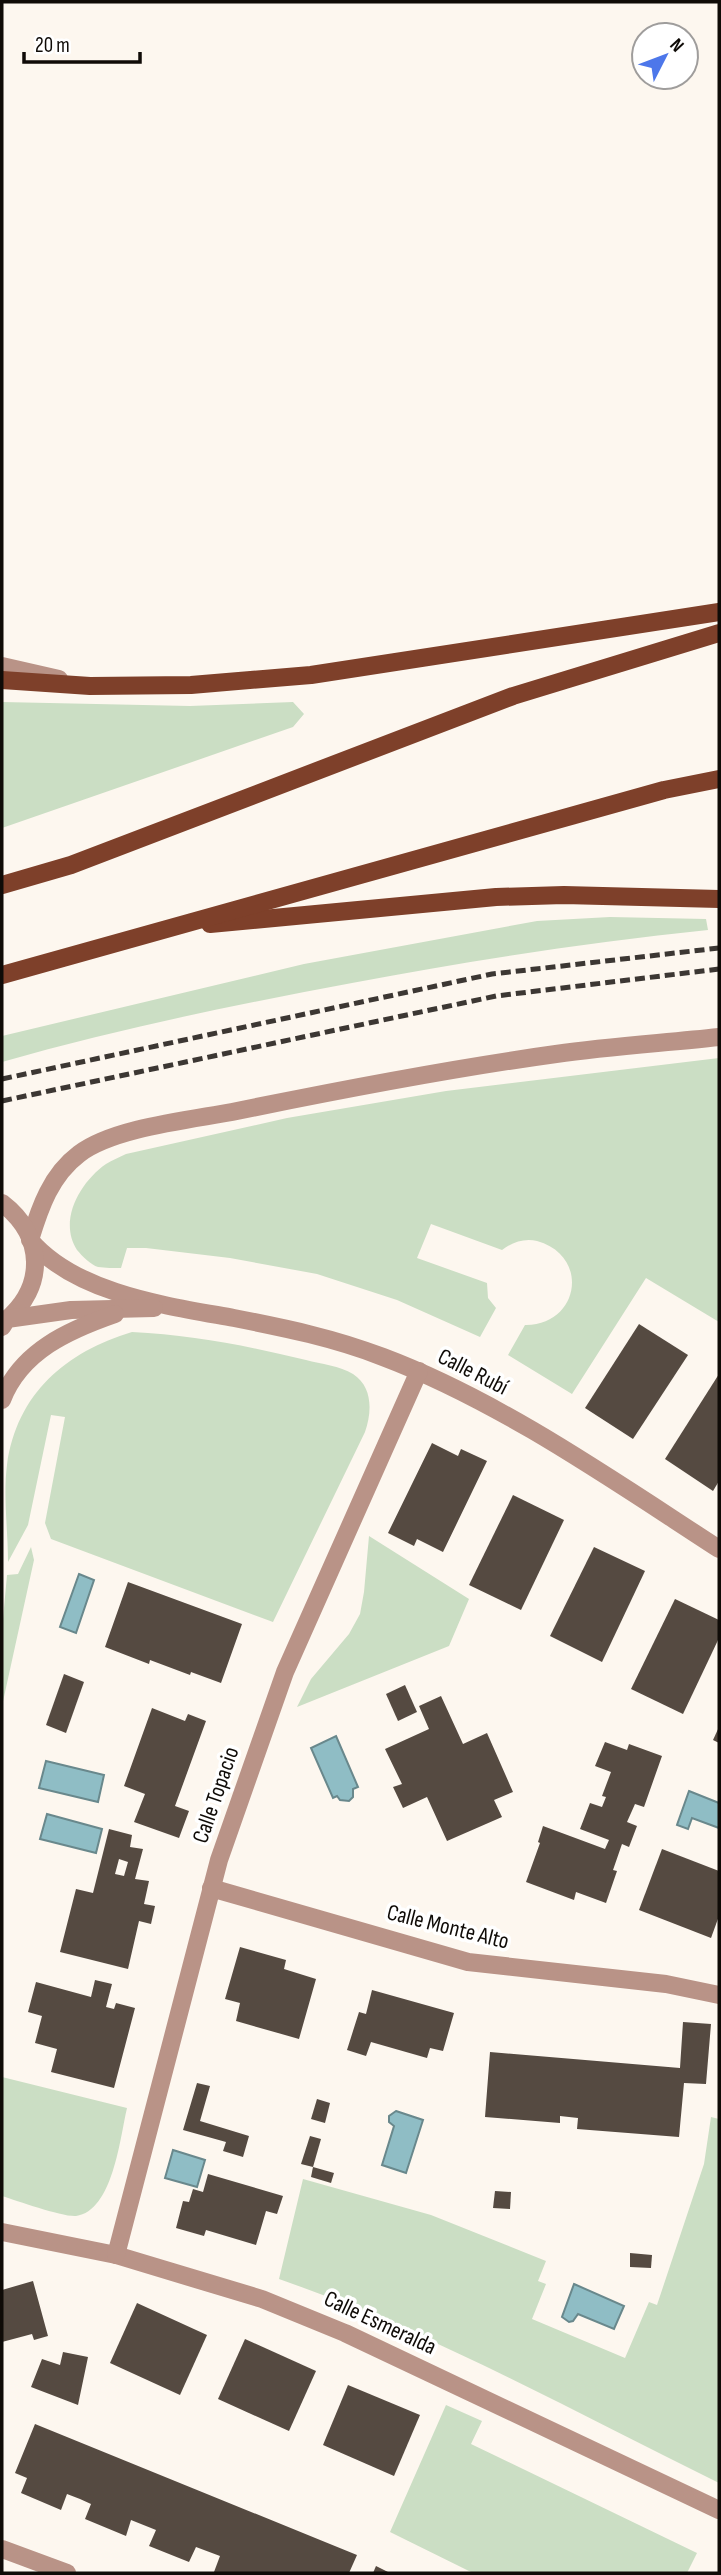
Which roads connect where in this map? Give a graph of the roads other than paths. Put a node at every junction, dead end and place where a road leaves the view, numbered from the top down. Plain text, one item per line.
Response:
1 (719, 612) edge
2 (719, 633) edge
3 (2, 666) edge
4 (2, 680) edge
5 (90, 686) junction
6 (719, 779) edge
7 (2, 885) edge
8 (719, 898) edge
9 (161, 929) junction
10 (2, 975) edge
11 (719, 1037) edge
12 (2, 1203) edge
13 (30, 1240) junction
14 (175, 1307) junction
15 (134, 1308) junction
16 (4, 1323) edge
17 (419, 1371) junction
18 (2, 1400) edge
19 (719, 1549) edge
20 (211, 1888) junction
21 (719, 1995) edge
22 (2, 2232) edge
23 (116, 2255) junction
24 (719, 2510) edge
25 (2, 2549) edge
26 (67, 2573) edge

1 - 5 main road
2 - 7 main road
3 - 5 street
4 - 5 main road
6 - 9 main road
8 - 9 main road
9 - 10 main road
11 - 13 street
12 - 13 street
13 - 14 street, Calle Rubí
13 - 16 street
14 - 15 street, Calle Rubí
14 - 17 street, Calle Rubí
15 - 16 street, Calle Rubí
15 - 18 street
17 - 19 street, Calle Rubí
17 - 20 street, Calle Topacio
20 - 21 street, Calle Monte Alto
20 - 23 street, Calle Topacio
22 - 23 street, Calle Esmeralda
23 - 24 street, Calle Esmeralda
25 - 26 street

